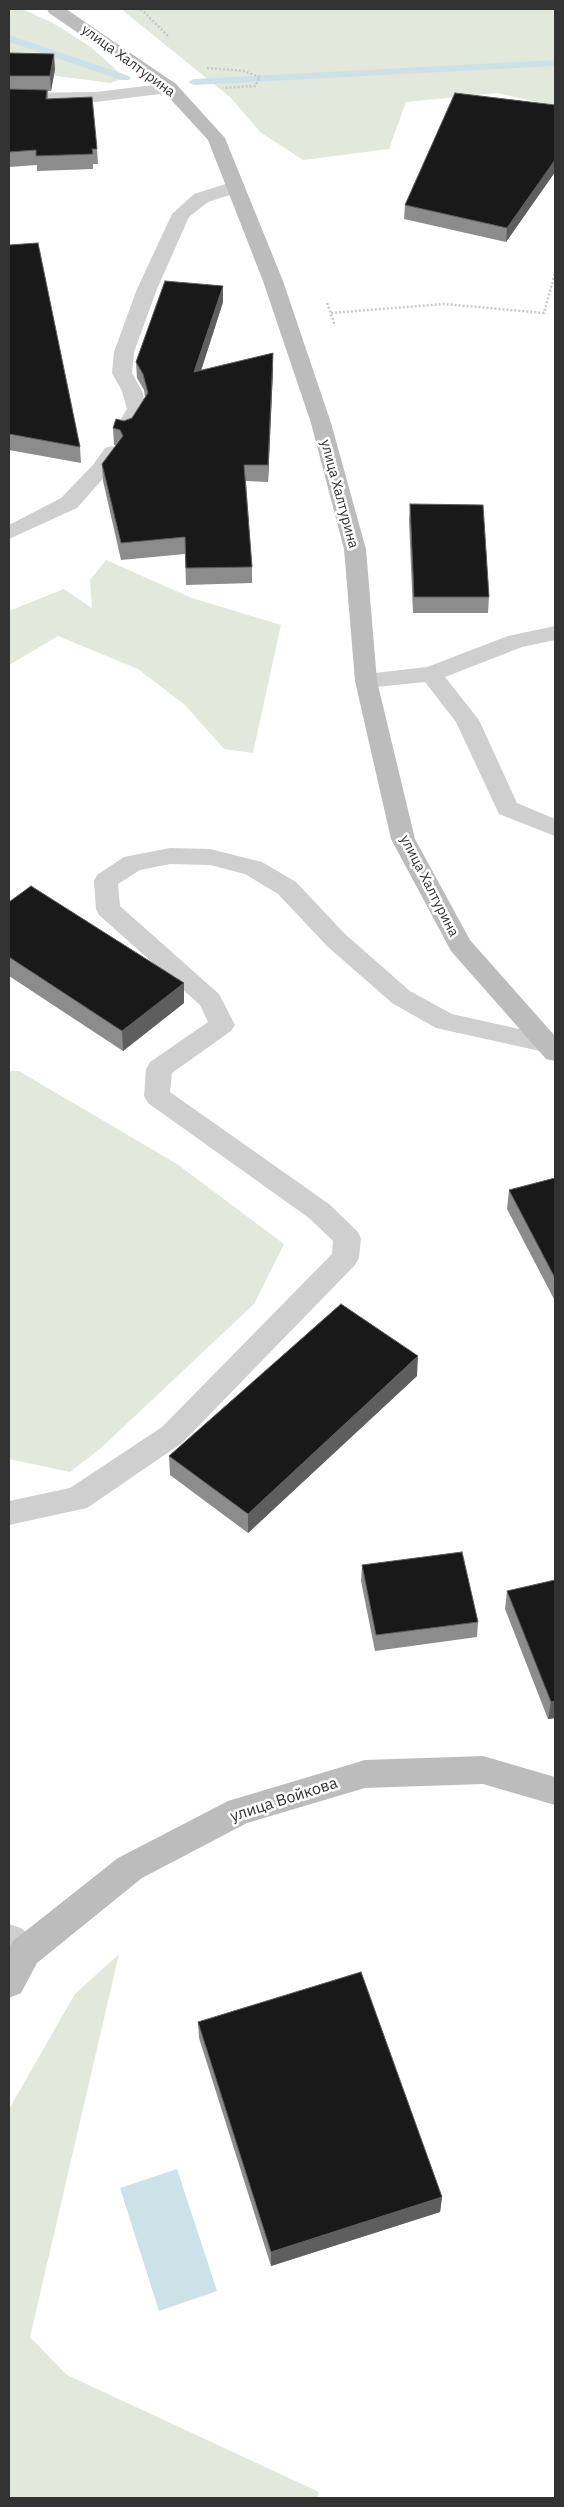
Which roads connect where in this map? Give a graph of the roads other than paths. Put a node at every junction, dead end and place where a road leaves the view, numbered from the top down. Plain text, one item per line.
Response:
1 (56, 9) edge
2 (173, 92) junction
3 (9, 98) edge
4 (235, 187) junction
5 (124, 430) edge
6 (112, 452) edge
7 (9, 532) edge
8 (555, 633) edge
9 (431, 674) junction
10 (366, 681) junction
11 (555, 828) edge
12 (552, 1048) edge
13 (9, 1513) edge
14 (555, 1791) edge
15 (17, 1946) edge
16 (9, 1982) edge

1 - 2 street, улица Халтурина
2 - 3 street
2 - 4 street, улица Халтурина
4 - 5 street
4 - 10 street, улица Халтурина
6 - 7 street
8 - 9 street
9 - 10 street
9 - 11 street
10 - 12 street, улица Халтурина
12 - 13 street
14 - 15 street, улица Войкова
15 - 16 street, улица Войкова

